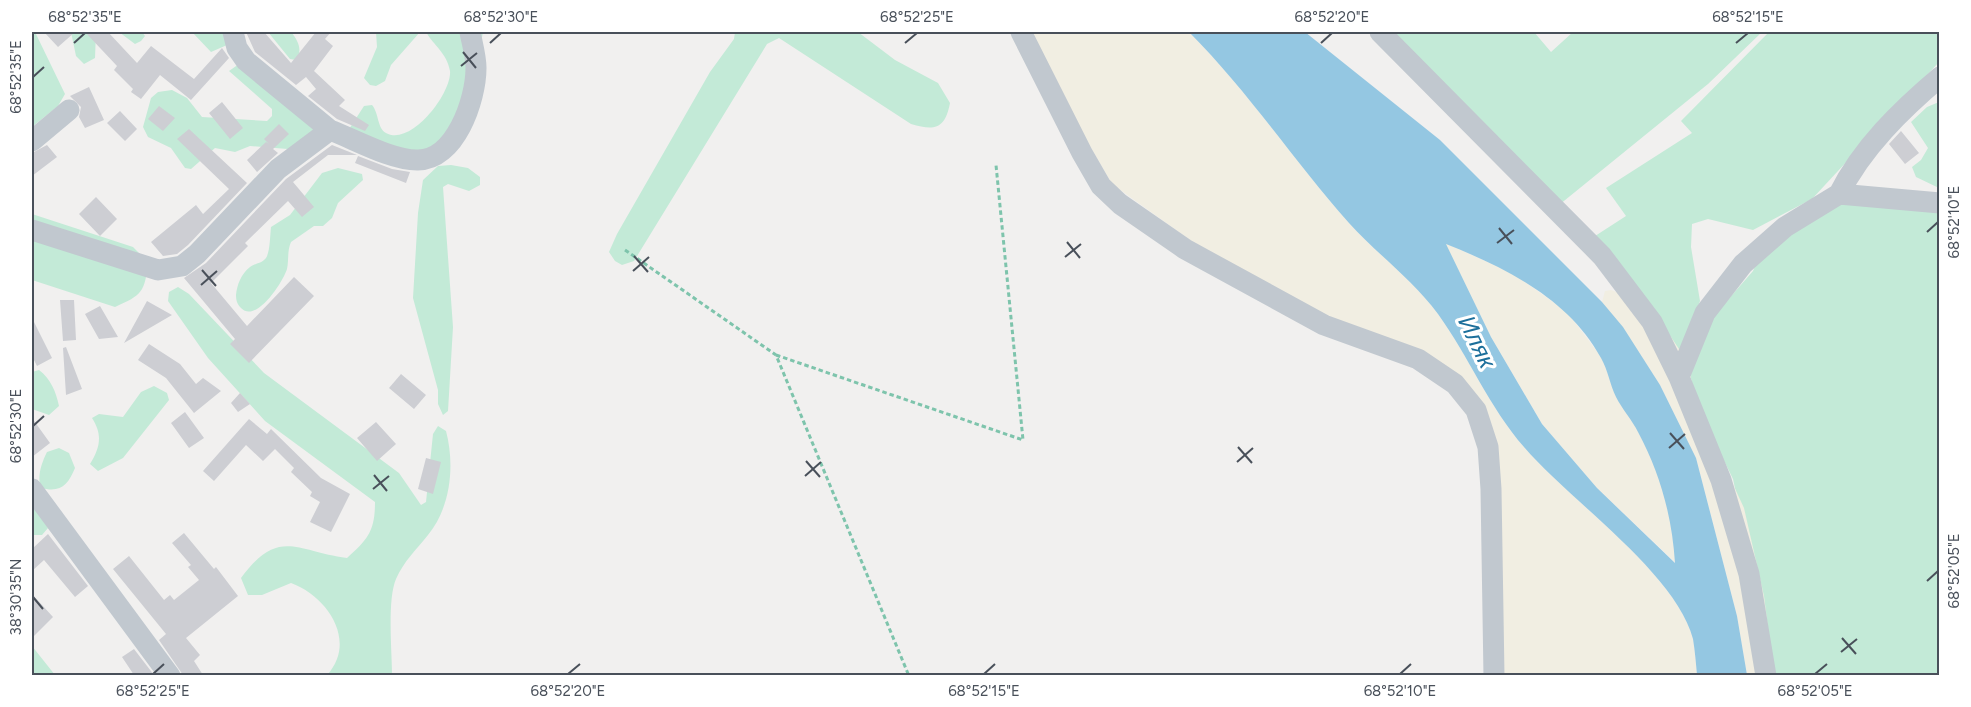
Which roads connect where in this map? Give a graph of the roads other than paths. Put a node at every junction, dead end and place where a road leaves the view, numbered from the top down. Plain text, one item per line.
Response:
1 (233, 32) edge
2 (470, 32) edge
3 (1020, 32) edge
4 (1380, 32) edge
5 (1940, 77) edge
6 (69, 110) dead end
7 (330, 130) junction
8 (32, 141) edge
9 (1839, 194) junction
10 (1940, 203) edge
11 (32, 230) edge
12 (1679, 377) junction
13 (32, 489) edge
14 (170, 675) edge
15 (1494, 675) edge
16 (1766, 675) edge

1 - 7 lane
2 - 7 lane
3 - 15 lane
4 - 12 lane
5 - 9 lane
6 - 8 lane
7 - 11 lane
9 - 10 lane
9 - 12 lane
12 - 16 lane
13 - 14 lane

